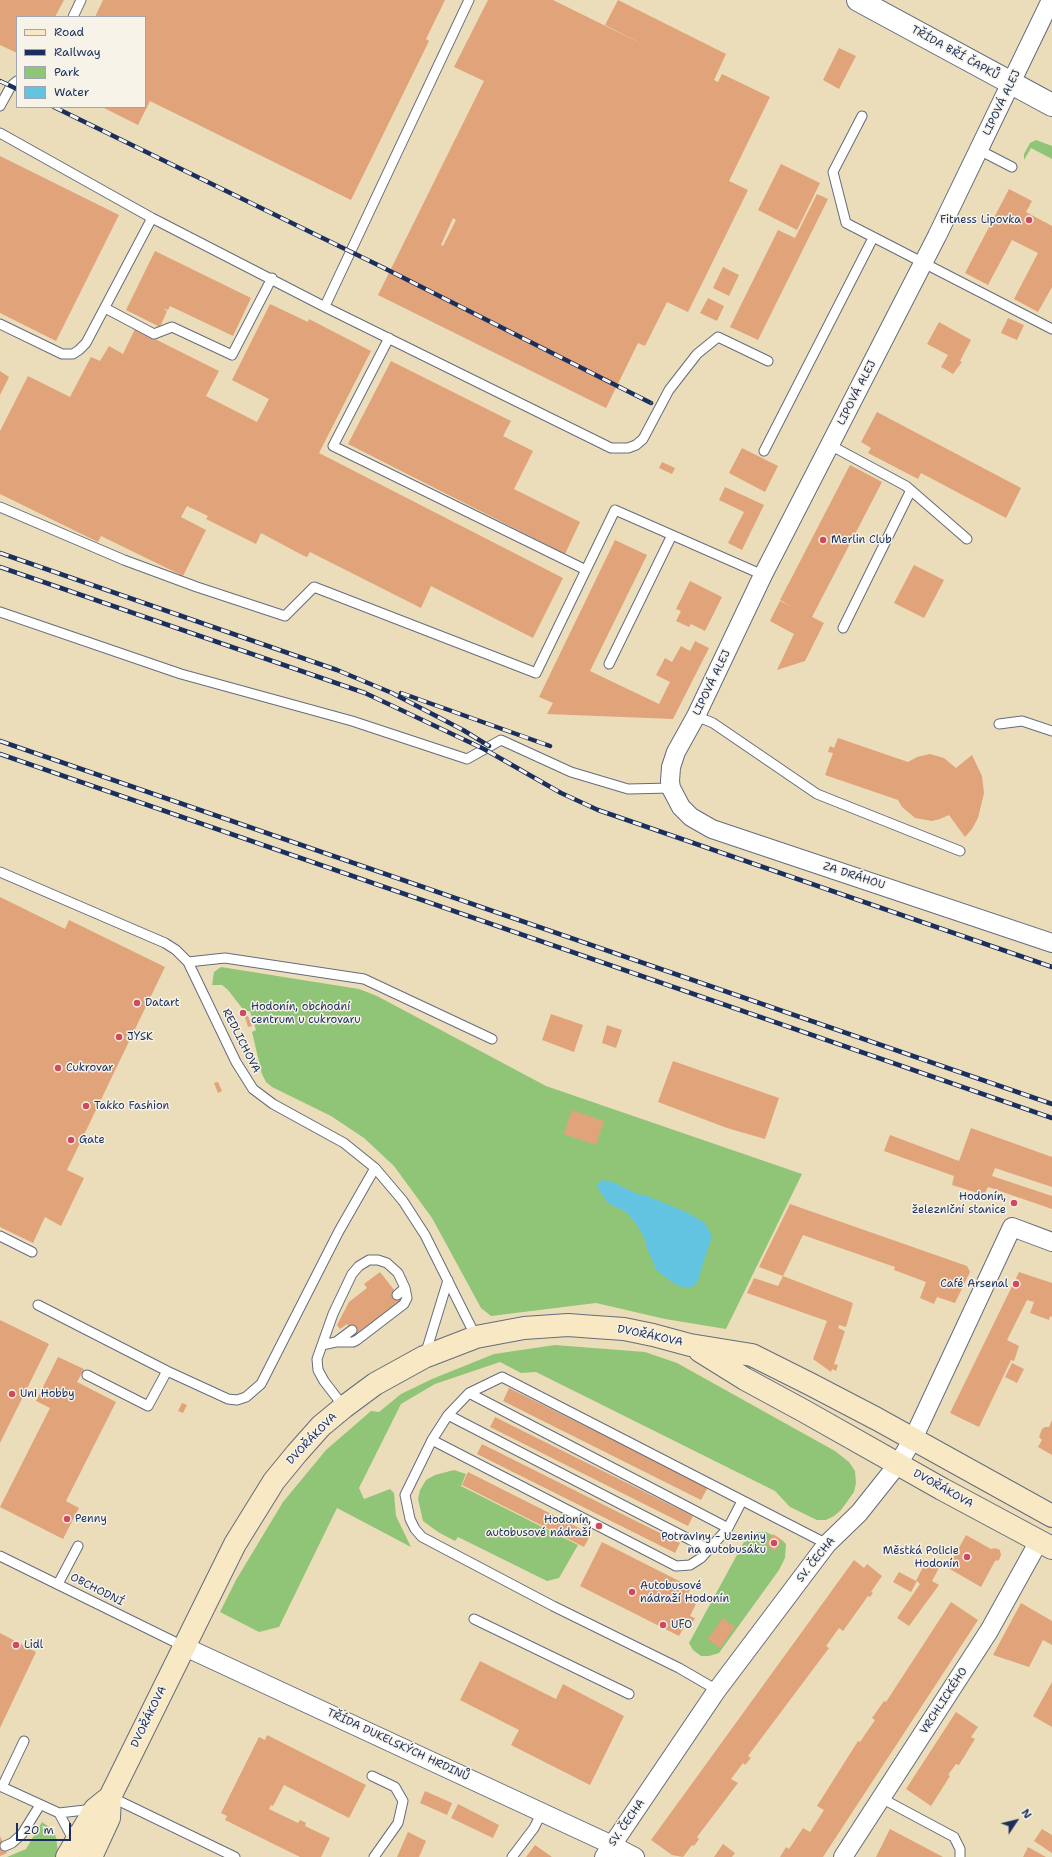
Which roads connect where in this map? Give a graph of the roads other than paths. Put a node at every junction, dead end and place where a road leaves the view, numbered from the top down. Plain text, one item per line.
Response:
1 (82, 0) edge
2 (469, 0) edge
3 (858, 0) edge
4 (1051, 0) edge
5 (74, 16) edge
6 (16, 82) edge
7 (1012, 84) junction
8 (1052, 105) edge
9 (0, 106) edge
10 (862, 116) dead end
11 (0, 133) edge
12 (979, 150) junction
13 (1012, 167) dead end
14 (152, 218) junction
15 (873, 238) junction
16 (923, 264) junction
17 (272, 278) junction
18 (325, 306) junction
19 (104, 308) junction
20 (0, 324) edge
21 (1052, 329) edge
22 (389, 338) junction
23 (768, 361) dead end
24 (830, 445) junction
25 (764, 451) dead end
26 (911, 490) junction
27 (0, 507) edge
28 (672, 535) junction
29 (967, 539) dead end
30 (586, 570) junction
31 (763, 576) junction
32 (0, 612) edge
33 (843, 628) dead end
34 (609, 664) dead end
35 (696, 716) junction
36 (999, 724) dead end
37 (1052, 731) edge
38 (671, 788) junction
39 (960, 851) dead end
40 (0, 872) edge
41 (1052, 943) edge
42 (188, 962) junction
43 (492, 1040) dead end
44 (375, 1168) junction
45 (0, 1236) edge
46 (1052, 1242) edge
47 (32, 1252) dead end
48 (448, 1280) junction
49 (405, 1288) junction
50 (397, 1294) dead end
51 (38, 1305) dead end
52 (352, 1330) dead end
53 (476, 1337) junction
54 (336, 1342) junction
55 (322, 1345) junction
56 (690, 1345) junction
57 (424, 1357) junction
58 (167, 1371) junction
59 (87, 1376) dead end
60 (470, 1393) junction
61 (344, 1407) junction
62 (448, 1415) junction
63 (913, 1439) junction
64 (432, 1440) junction
65 (898, 1464) junction
66 (742, 1501) junction
67 (1052, 1516) edge
68 (728, 1528) junction
69 (827, 1544) junction
70 (1045, 1544) edge
71 (78, 1546) dead end
72 (708, 1549) junction
73 (0, 1556) edge
74 (58, 1584) junction
75 (474, 1619) dead end
76 (183, 1646) junction
77 (717, 1690) junction
78 (629, 1694) dead end
79 (24, 1741) dead end
80 (372, 1776) dead end
81 (1, 1787) edge
82 (881, 1798) junction
83 (103, 1803) junction
84 (40, 1805) junction
85 (542, 1812) junction
86 (59, 1813) junction
87 (5, 1846) dead end
88 (70, 1850) edge
89 (608, 1851) edge
90 (91, 1857) edge
91 (236, 1857) edge
92 (374, 1857) edge
93 (512, 1857) edge
94 (635, 1857) edge
95 (843, 1857) edge
96 (960, 1857) edge

1 - 5 lane
2 - 18 lane
3 - 7 street, TŘÍDA BŘÍ ČAPKŮ
4 - 7 street, LIPOVÁ ALEJ
6 - 9 lane
7 - 8 street, TŘÍDA BŘÍ ČAPKŮ
7 - 12 street, LIPOVÁ ALEJ
10 - 15 lane
11 - 14 lane
12 - 13 lane
12 - 16 street, LIPOVÁ ALEJ
14 - 17 lane
14 - 19 lane
15 - 16 lane
15 - 25 lane
16 - 21 lane
16 - 24 street, LIPOVÁ ALEJ
17 - 18 lane
17 - 19 lane
18 - 22 lane
19 - 20 lane
22 - 23 lane
22 - 30 lane
24 - 26 lane
24 - 31 street, LIPOVÁ ALEJ
26 - 29 lane
26 - 33 lane
27 - 30 lane
28 - 30 lane
28 - 31 lane
28 - 34 lane
31 - 35 street, LIPOVÁ ALEJ
32 - 38 lane
35 - 38 street, LIPOVÁ ALEJ
35 - 39 lane
36 - 37 lane
38 - 41 street, ZA DRÁHOU
40 - 42 lane, REDLICHOVA
42 - 43 lane
42 - 44 lane, REDLICHOVA
44 - 48 lane, REDLICHOVA
44 - 58 lane
45 - 47 lane
46 - 63 street, SV. ČECHA
48 - 53 lane, REDLICHOVA
48 - 57 lane
49 - 50 lane
49 - 54 lane
49 - 55 lane
51 - 58 lane
52 - 54 lane
53 - 56 main road, DVOŘÁKOVA
53 - 57 main road, DVOŘÁKOVA
54 - 55 lane
55 - 61 lane
56 - 63 main road, DVOŘÁKOVA
56 - 65 main road, DVOŘÁKOVA
57 - 61 main road, DVOŘÁKOVA
58 - 59 lane
60 - 62 lane
60 - 66 lane
60 - 68 lane
61 - 76 main road, DVOŘÁKOVA
62 - 64 lane
62 - 72 lane
63 - 65 street, SV. ČECHA
63 - 67 main road, DVOŘÁKOVA
64 - 72 lane
64 - 77 lane
65 - 69 street, SV. ČECHA
65 - 70 main road, DVOŘÁKOVA
66 - 68 lane
66 - 69 lane
68 - 72 lane
69 - 77 street, SV. ČECHA
70 - 82 street, VRCHLICKÉHO
71 - 74 lane
73 - 74 lane, OBCHODNÍ
74 - 76 lane, OBCHODNÍ
75 - 78 lane
76 - 83 main road, DVOŘÁKOVA
76 - 85 street, TŘÍDA DUKELSKÝCH HRDINŮ
77 - 89 street, SV. ČECHA
79 - 81 lane
80 - 92 lane
81 - 84 lane
82 - 95 street, VRCHLICKÉHO
82 - 96 lane
83 - 86 lane
83 - 88 main road, DVOŘÁKOVA
83 - 90 main road, DVOŘÁKOVA
83 - 91 lane
84 - 86 lane
84 - 87 lane
85 - 89 street, TŘÍDA DUKELSKÝCH HRDINŮ
85 - 93 lane
86 - 88 lane
89 - 94 street, TŘÍDA DUKELSKÝCH HRDINŮ

